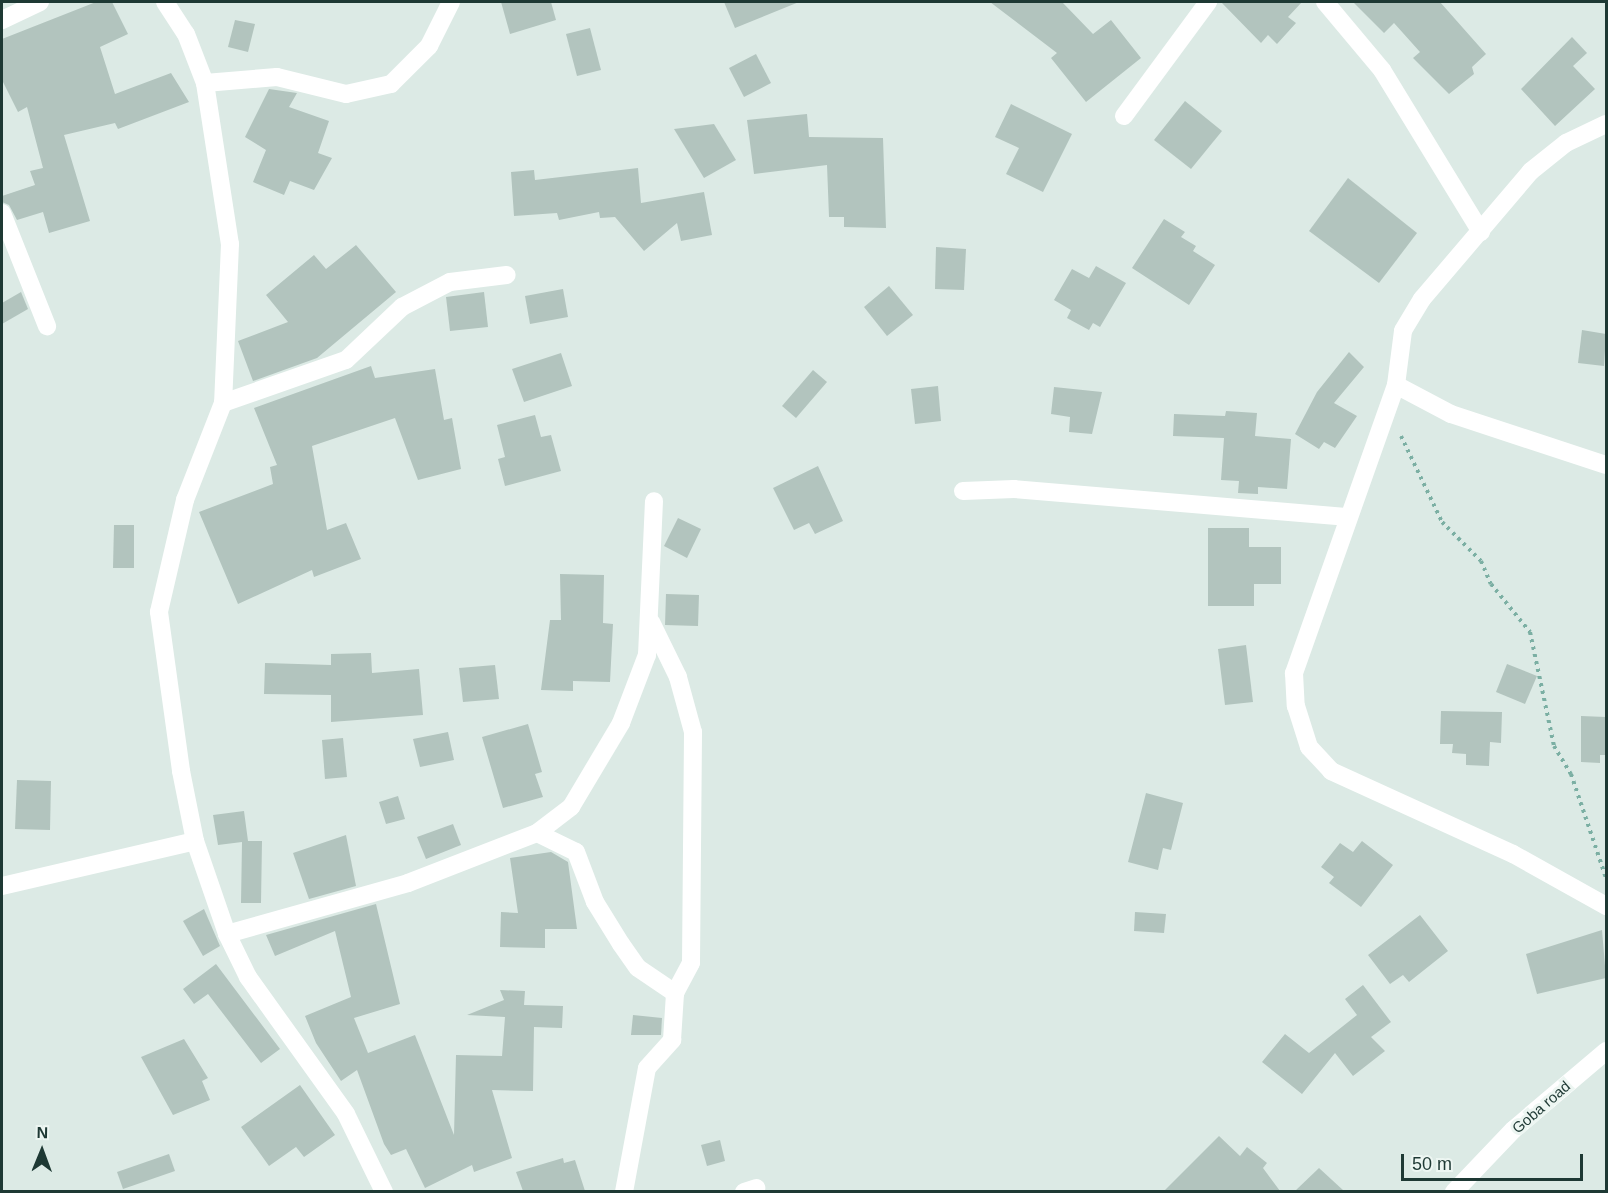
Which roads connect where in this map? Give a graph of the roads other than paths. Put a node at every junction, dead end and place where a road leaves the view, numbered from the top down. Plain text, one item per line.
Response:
1 (39, 2) edge
2 (165, 2) edge
3 (451, 2) edge
4 (1208, 2) edge
5 (1324, 2) edge
6 (2, 20) edge
7 (205, 83) junction
8 (1124, 116) dead end
9 (1606, 124) edge
10 (2, 213) edge
11 (1481, 232) junction
12 (507, 275) dead end
13 (47, 326) dead end
14 (1393, 393) junction
15 (224, 404) junction
16 (1606, 465) edge
17 (963, 491) dead end
18 (654, 501) dead end
19 (1349, 517) junction
20 (651, 622) junction
21 (537, 833) junction
22 (195, 841) junction
23 (2, 886) edge
24 (1606, 906) edge
25 (227, 934) junction
26 (675, 993) junction
27 (1606, 1051) edge
28 (384, 1191) edge
29 (624, 1191) edge
30 (1454, 1191) edge

1 - 6 street
2 - 7 street
3 - 7 street
4 - 8 street
5 - 11 street
7 - 15 street
9 - 11 street
10 - 13 street
11 - 14 street
12 - 15 street
14 - 16 street
14 - 19 street
15 - 22 street
17 - 19 street
18 - 20 street
19 - 24 street
20 - 21 street
20 - 26 street
21 - 25 street
21 - 26 street
22 - 23 street
22 - 25 street
25 - 28 street
26 - 29 street
27 - 30 street, Goba road

